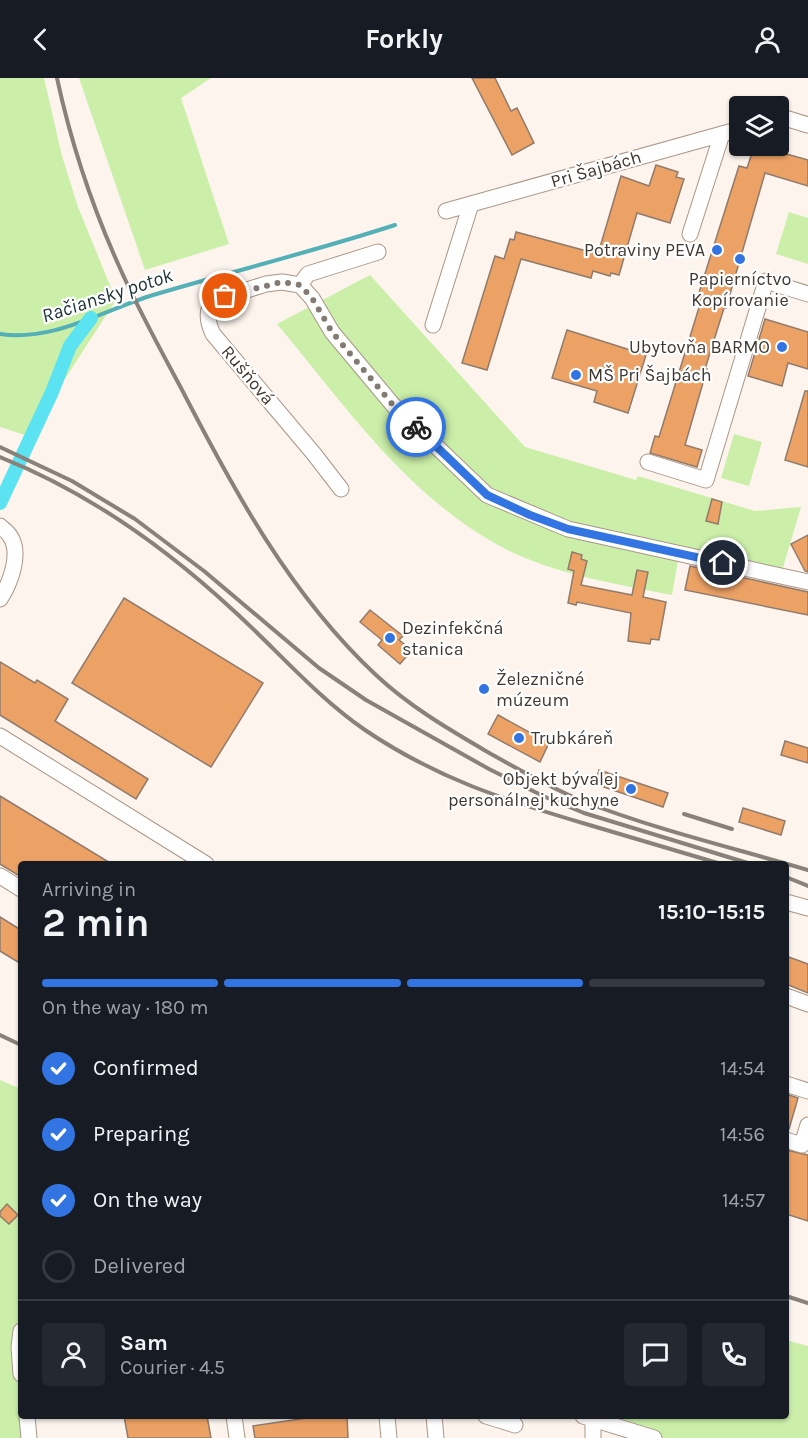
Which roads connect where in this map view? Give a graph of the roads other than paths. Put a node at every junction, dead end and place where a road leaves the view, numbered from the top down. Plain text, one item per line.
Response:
1 (789, 119) edge
2 (808, 125) edge
3 (729, 132) edge
4 (722, 134) junction
5 (471, 204) junction
6 (446, 212) dead end
7 (690, 234) dead end
8 (378, 252) dead end
9 (300, 285) junction
10 (808, 294) edge
11 (433, 325) dead end
12 (648, 462) dead end
13 (340, 489) dead end
14 (0, 526) edge
15 (808, 582) edge
16 (0, 599) edge
17 (0, 736) edge
18 (202, 861) edge
19 (0, 876) edge
20 (18, 888) edge
21 (789, 903) edge
22 (808, 908) edge
23 (789, 997) edge
24 (808, 1004) edge
25 (789, 1085) edge
26 (808, 1091) edge
27 (808, 1125) edge
28 (789, 1141) edge
29 (805, 1146) edge
30 (27, 1419) edge
31 (234, 1419) edge
32 (387, 1419) edge
33 (434, 1419) edge
34 (496, 1419) edge
35 (588, 1419) edge
36 (590, 1419) edge
37 (515, 1425) dead end
38 (621, 1433) edge
39 (30, 1438) edge
40 (237, 1438) edge
41 (390, 1438) edge
42 (436, 1438) edge
43 (593, 1438) edge
44 (654, 1438) edge

1 - 2 street
3 - 4 street, Pri Šajbách
4 - 5 street, Pri Šajbách
4 - 7 street
5 - 6 street, Pri Šajbách
5 - 11 street
8 - 9 street
9 - 13 street, Rušňová
9 - 15 street
10 - 12 street
14 - 16 street
17 - 18 street
19 - 20 street
21 - 22 street
23 - 24 street
25 - 26 street
27 - 29 street
28 - 29 street
30 - 39 street
31 - 40 street
32 - 41 street
33 - 42 street
34 - 37 street
35 - 43 street
36 - 38 street
38 - 44 street

